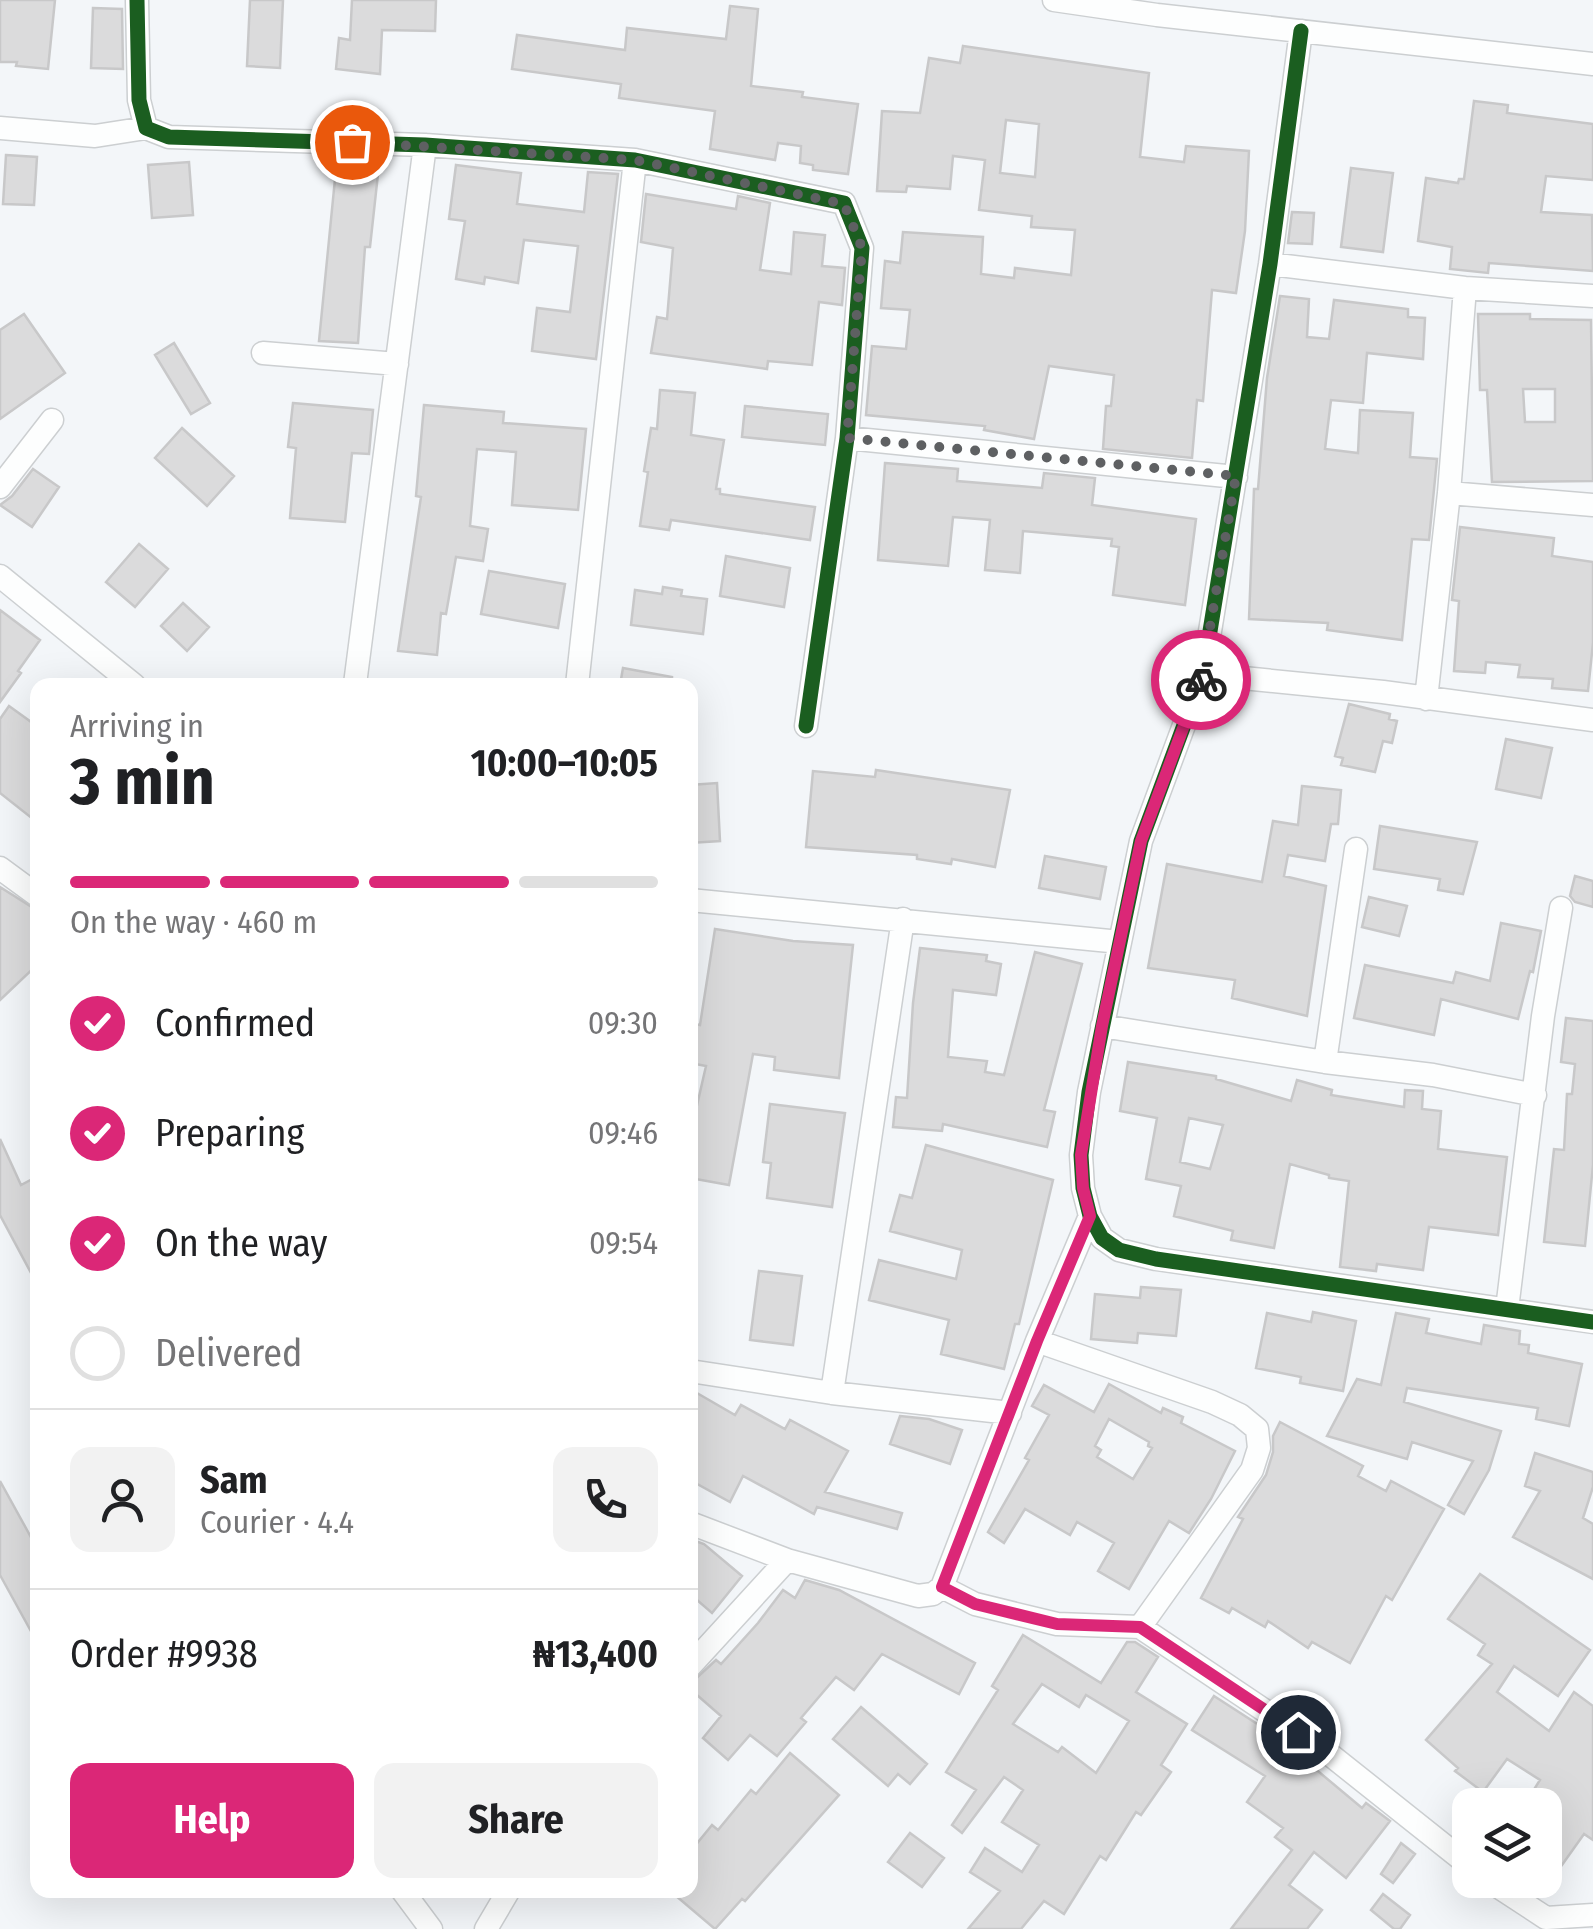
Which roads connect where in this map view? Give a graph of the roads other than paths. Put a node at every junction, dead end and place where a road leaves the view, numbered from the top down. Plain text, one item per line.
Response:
1 (137, 0) edge
2 (1054, 0) edge
3 (1301, 31) junction
4 (1593, 64) edge
5 (0, 128) edge
6 (146, 128) junction
7 (425, 144) junction
8 (635, 160) junction
9 (1270, 264) junction
10 (1464, 288) junction
11 (1593, 296) edge
12 (262, 353) dead end
13 (396, 364) junction
14 (52, 420) dead end
15 (847, 438) junction
16 (1236, 476) junction
17 (0, 486) edge
18 (1449, 493) junction
19 (1593, 505) edge
20 (0, 576) edge
21 (1203, 674) junction
22 (125, 678) edge
23 (356, 678) edge
24 (577, 678) edge
25 (1426, 699) junction
26 (1593, 720) edge
27 (806, 726) dead end
28 (1356, 849) dead end
29 (0, 868) edge
30 (30, 890) edge
31 (698, 901) edge
32 (1561, 908) dead end
33 (903, 919) junction
34 (1120, 942) junction
35 (1102, 1026) junction
36 (1325, 1062) junction
37 (1535, 1094) junction
38 (1090, 1216) junction
39 (1507, 1309) junction
40 (1593, 1322) edge
41 (1037, 1341) junction
42 (698, 1372) edge
43 (832, 1393) junction
44 (1010, 1412) junction
45 (698, 1526) edge
46 (787, 1560) junction
47 (942, 1587) junction
48 (1140, 1627) junction
49 (698, 1657) edge
50 (1452, 1852) edge
51 (408, 1898) edge
52 (504, 1898) edge
53 (1515, 1898) edge
54 (1591, 1919) edge
55 (431, 1929) edge
56 (486, 1929) edge

1 - 6 street
2 - 3 street
3 - 4 street
3 - 9 street
5 - 6 street
6 - 7 street
7 - 8 street
7 - 13 street
8 - 15 street
8 - 24 street
9 - 10 street
9 - 16 street
10 - 11 street
10 - 18 street
12 - 13 street
13 - 23 street
14 - 17 street
15 - 16 street
15 - 27 street
16 - 21 street
18 - 19 street
18 - 25 street
20 - 22 street
21 - 25 street
21 - 34 street
25 - 26 street
28 - 36 street
29 - 30 street
31 - 33 street
32 - 37 street
33 - 34 street
33 - 43 street
34 - 35 street
35 - 36 street
35 - 38 street
36 - 37 street
37 - 39 street
38 - 39 street
38 - 41 street
39 - 40 street
41 - 44 street
41 - 48 street
42 - 43 street
43 - 44 street
44 - 47 street
45 - 46 street
46 - 47 street
46 - 49 street
47 - 48 street
48 - 50 street
51 - 55 street
52 - 56 street
53 - 54 street

